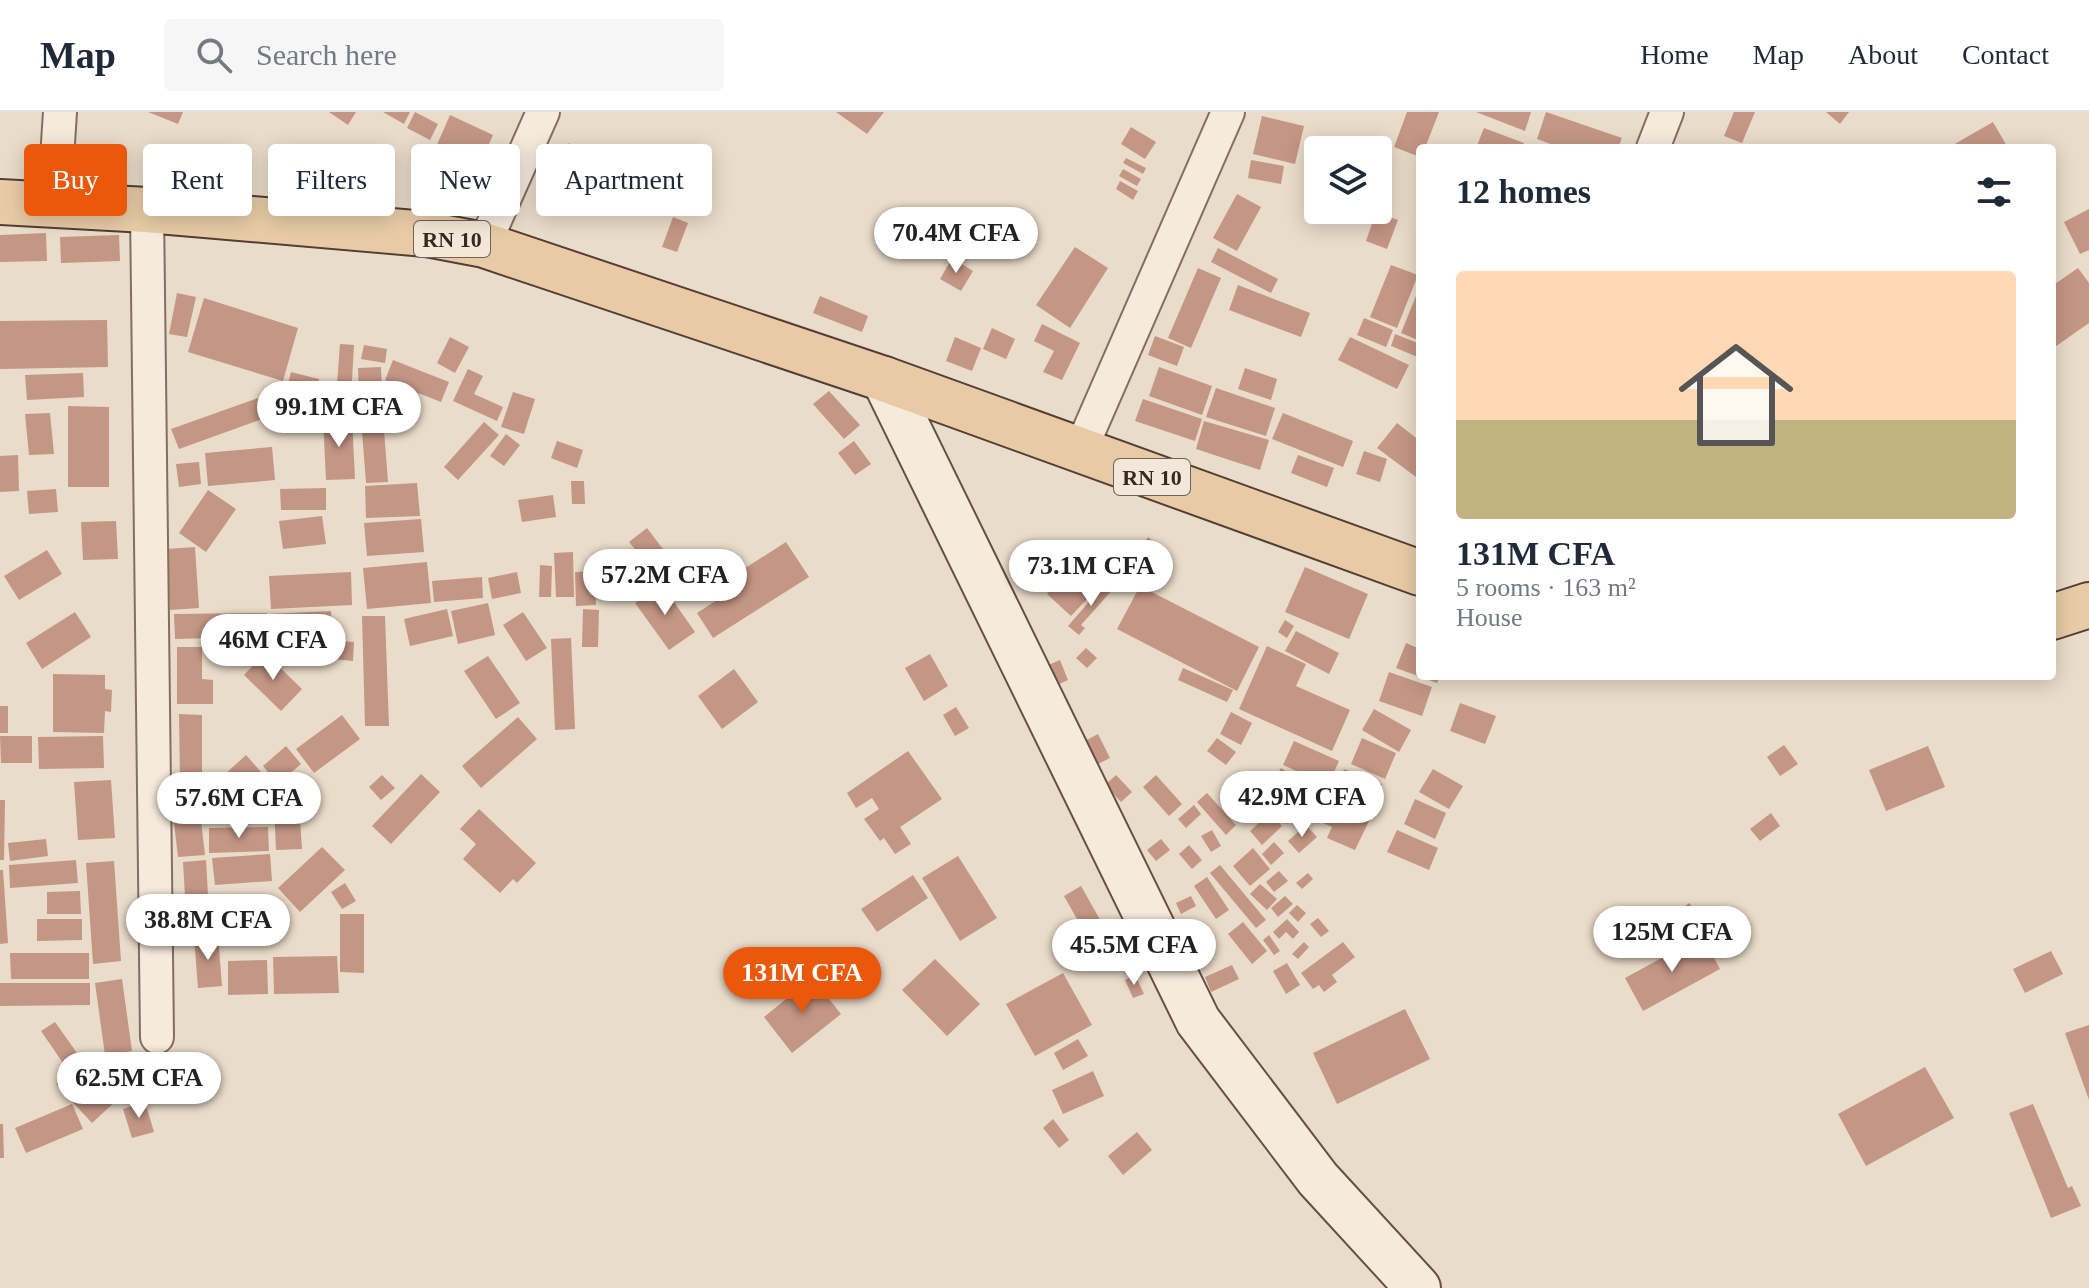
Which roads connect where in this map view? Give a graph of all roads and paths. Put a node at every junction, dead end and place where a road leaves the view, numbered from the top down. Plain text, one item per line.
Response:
1 (60, 112) edge
2 (543, 112) edge
3 (1228, 112) edge
4 (1667, 112) edge
5 (58, 144) edge
6 (1655, 144) edge
7 (0, 202) edge
8 (24, 203) edge
9 (147, 216) edge
10 (217, 216) edge
11 (484, 245) junction
12 (884, 379) junction
13 (1080, 451) junction
14 (1416, 572) edge
15 (2089, 605) edge
16 (2056, 616) edge
17 (157, 1037) dead end
18 (1418, 1288) edge

1 - 5 street
2 - 11 street
3 - 13 street
4 - 6 street
7 - 8 main road, RN 10
9 - 17 street
10 - 11 main road, RN 10
11 - 12 main road, RN 10
12 - 13 main road, RN 10
12 - 18 main road
13 - 14 main road, RN 10
15 - 16 main road

